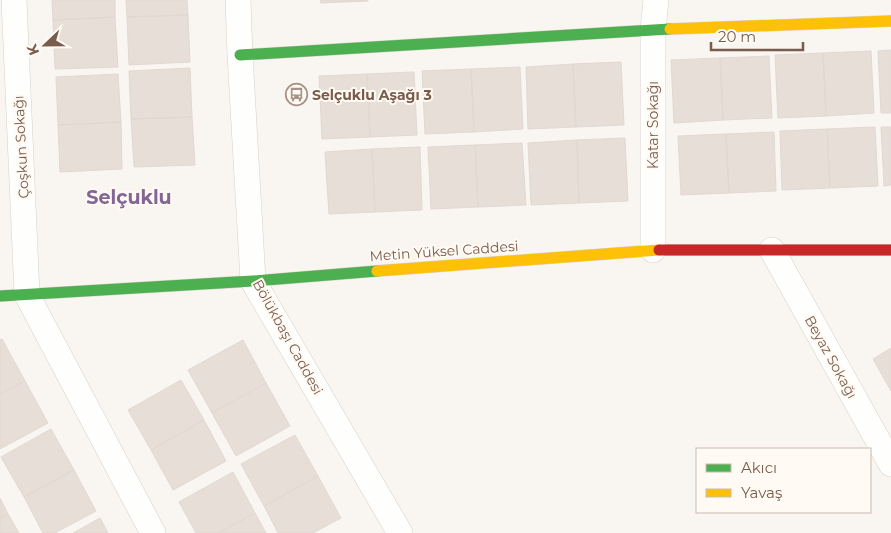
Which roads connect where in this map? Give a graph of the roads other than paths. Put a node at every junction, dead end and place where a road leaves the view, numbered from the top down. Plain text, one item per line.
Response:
1 (14, 0) edge
2 (238, 0) edge
3 (656, 0) edge
4 (891, 21) edge
5 (653, 30) junction
6 (240, 55) junction
7 (653, 250) junction
8 (772, 250) junction
9 (891, 250) edge
10 (253, 281) junction
11 (27, 295) junction
12 (0, 296) edge
13 (891, 464) edge
14 (153, 533) edge
15 (399, 533) edge

1 - 11 street, Çoşkun Sokağı
2 - 6 street, Bölükbaşı Caddesi
3 - 5 street, Katar Sokağı
4 - 5 street
5 - 6 street
5 - 7 street, Katar Sokağı
6 - 10 street, Bölükbaşı Caddesi
7 - 8 street, Metin Yüksel Caddesi
7 - 10 street, Metin Yüksel Caddesi
8 - 9 street, Metin Yüksel Caddesi
8 - 13 street, Beyaz Sokağı
10 - 11 street, Metin Yüksel Caddesi
10 - 15 street, Bölükbaşı Caddesi
11 - 12 street, Metin Yüksel Caddesi
11 - 14 street

